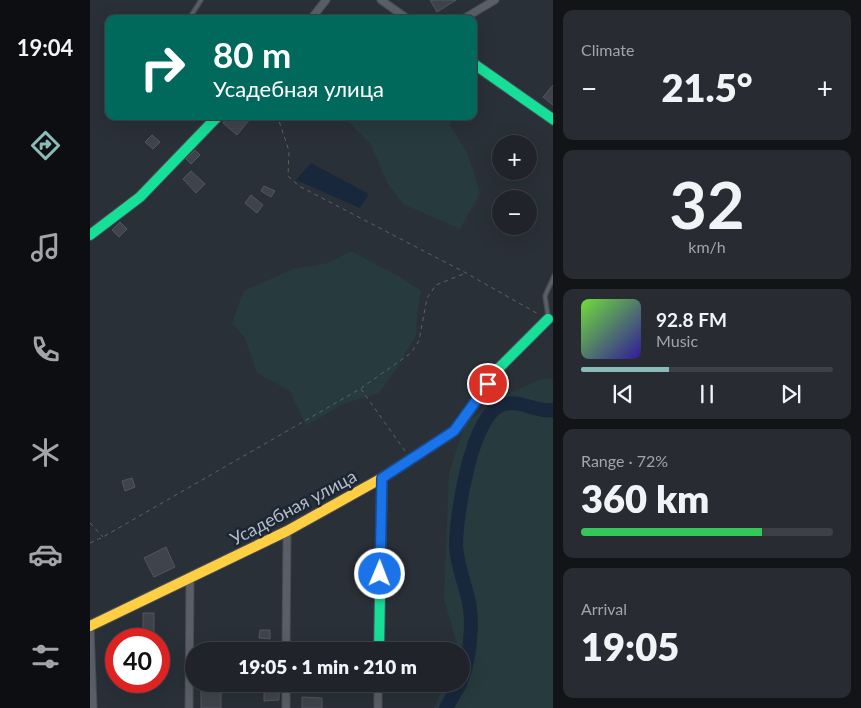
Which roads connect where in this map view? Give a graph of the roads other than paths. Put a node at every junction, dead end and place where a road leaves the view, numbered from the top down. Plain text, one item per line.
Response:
1 (201, 0) edge
2 (326, 0) edge
3 (381, 0) edge
4 (495, 0) edge
5 (192, 15) edge
6 (314, 15) edge
7 (402, 15) edge
8 (471, 15) edge
9 (477, 66) edge
10 (553, 119) edge
11 (214, 120) edge
12 (90, 235) edge
13 (553, 278) edge
14 (548, 319) joint
15 (382, 478) junction
16 (287, 531) junction
17 (190, 579) junction
18 (90, 626) edge
19 (286, 642) edge
20 (379, 642) edge
21 (286, 692) edge
22 (378, 692) edge
23 (93, 708) edge
24 (190, 708) edge
25 (286, 708) edge
26 (378, 708) edge

1 - 5 lane
2 - 6 street
3 - 7 street
4 - 8 street
9 - 10 street
11 - 12 street
13 - 14 lane
14 - 15 street, Усадебная улица
15 - 16 street, Усадебная улица
15 - 20 street
16 - 17 street, Усадебная улица
16 - 19 street
17 - 18 street, Усадебная улица
17 - 24 street
18 - 23 street
21 - 25 street
22 - 26 street

